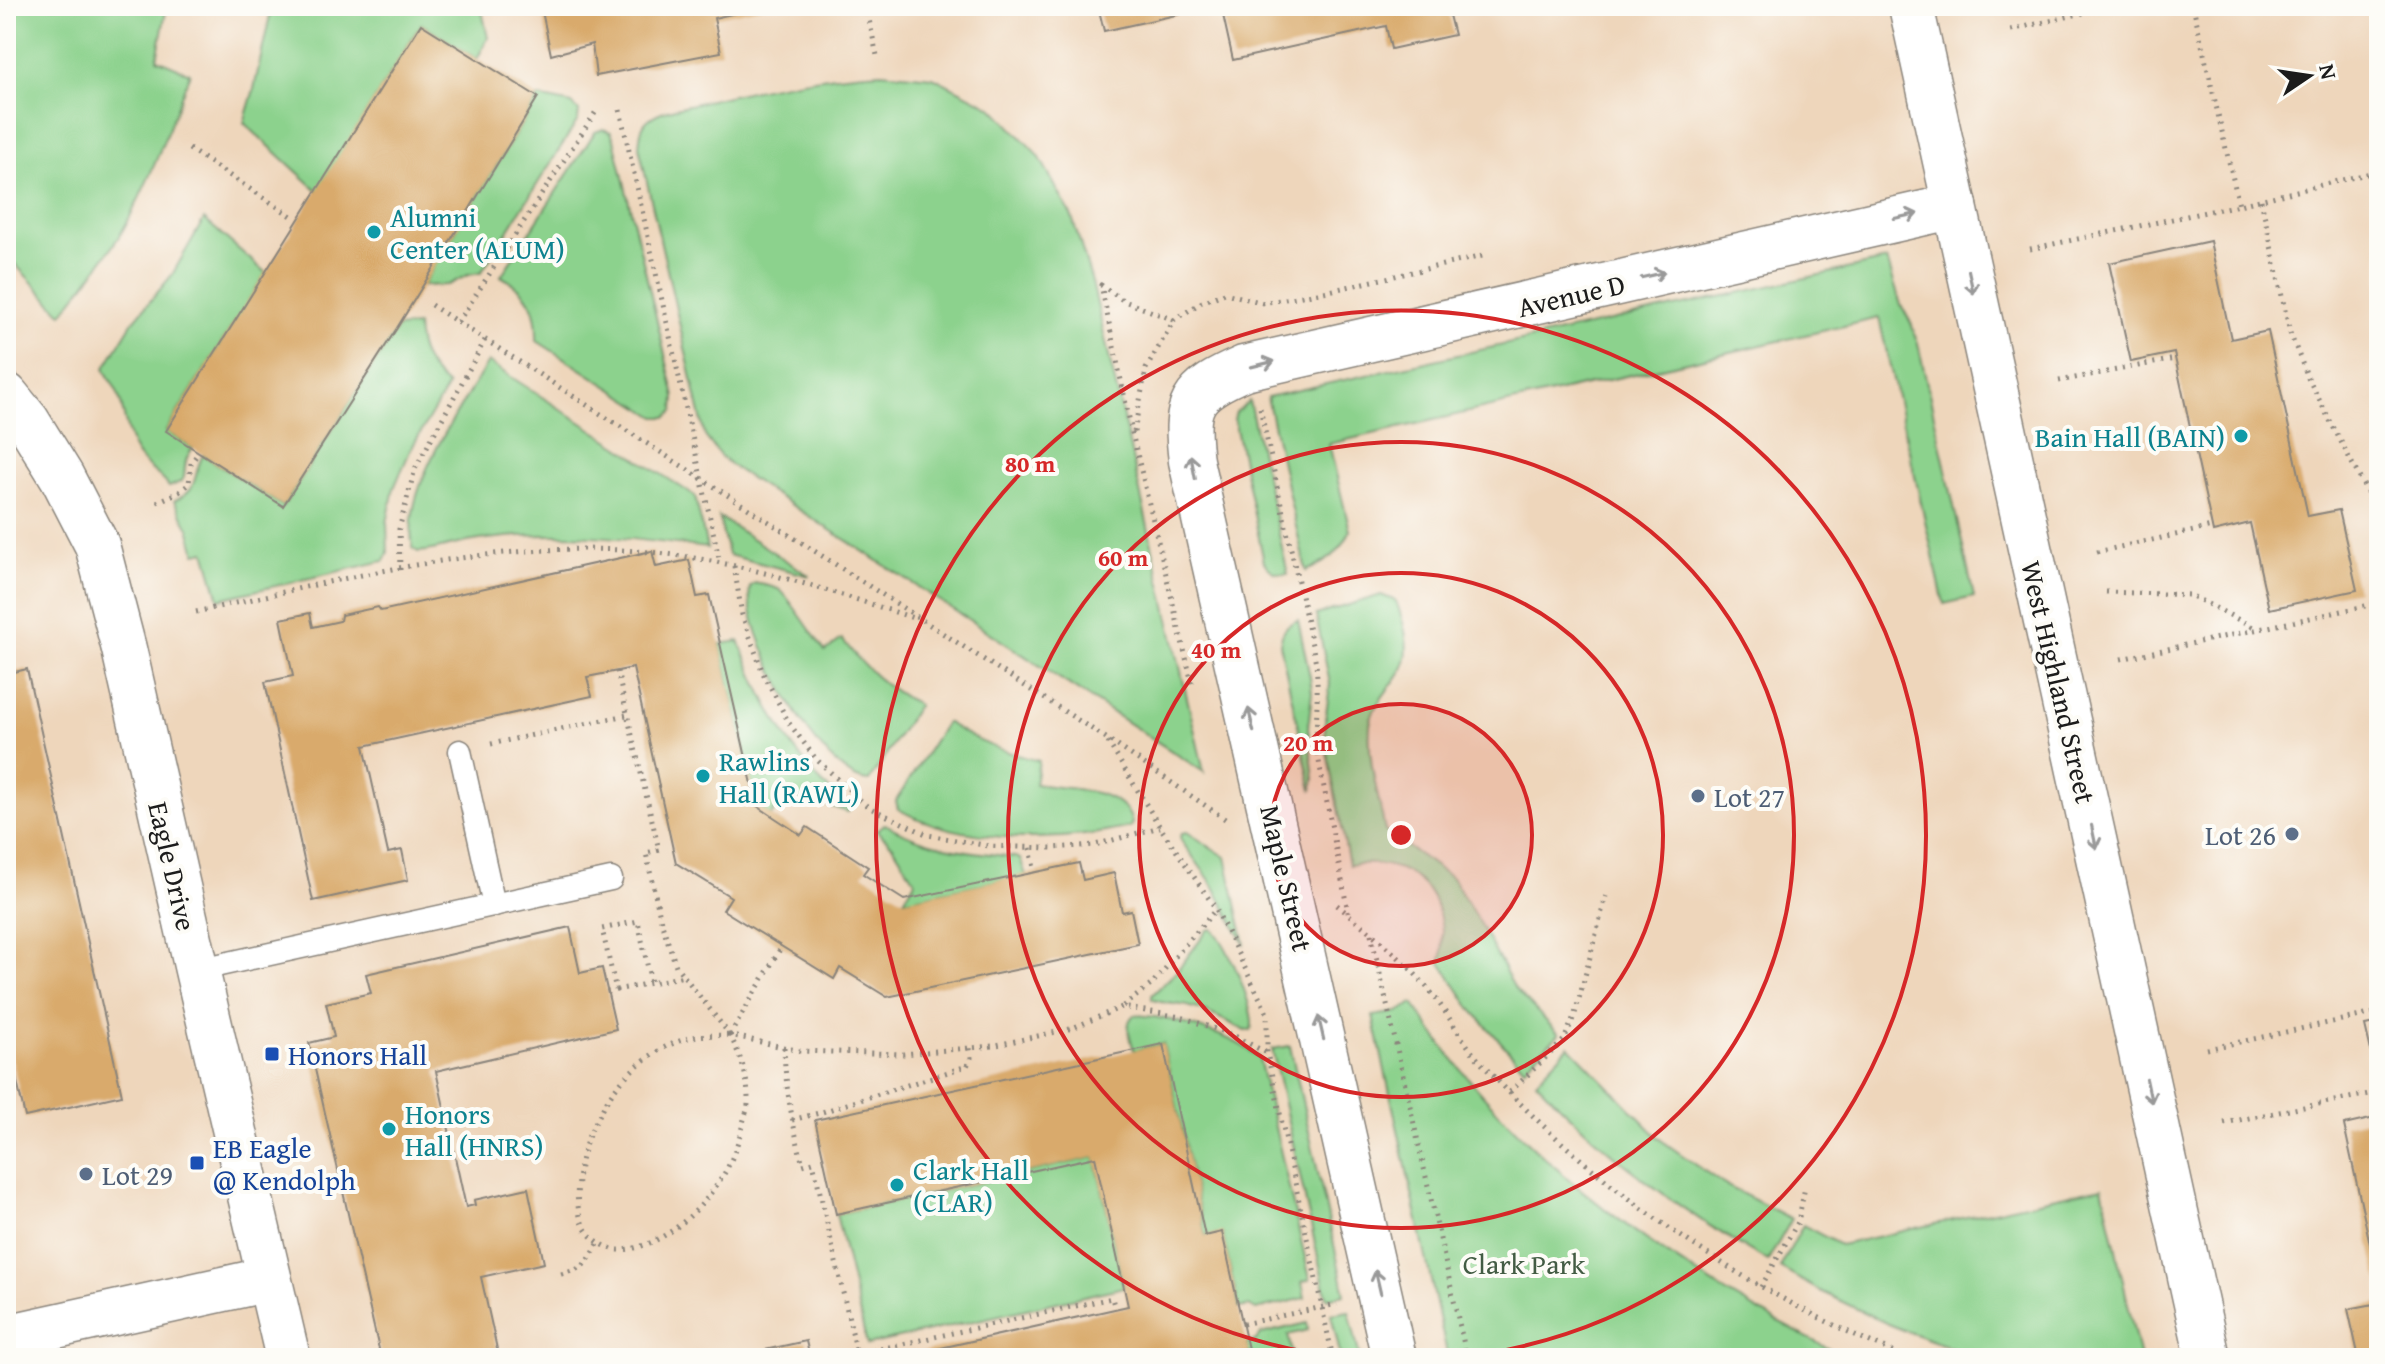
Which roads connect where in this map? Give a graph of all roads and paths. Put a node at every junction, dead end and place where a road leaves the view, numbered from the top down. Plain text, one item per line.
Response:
1 (866, 6) edge
2 (1911, 6) edge
3 (2113, 6) edge
4 (2193, 6) edge
5 (2011, 30) dead end
6 (878, 60) dead end
7 (597, 110) dead end
8 (620, 110) dead end
9 (189, 149) dead end
10 (2379, 171) edge
11 (2261, 200) junction
12 (2239, 205) junction
13 (1955, 206) junction
14 (293, 217) dead end
15 (2030, 249) dead end
16 (431, 305) dead end
17 (458, 322) junction
18 (485, 340) junction
19 (2175, 359) dead end
20 (1251, 367) junction
21 (2059, 381) dead end
22 (6, 395) edge
23 (1195, 399) joint
24 (199, 452) dead end
25 (700, 478) junction
26 (157, 502) dead end
27 (2212, 527) dead end
28 (2097, 552) dead end
29 (2379, 560) edge
30 (720, 563) junction
31 (734, 566) junction
32 (400, 570) junction
33 (2106, 592) dead end
34 (2379, 603) edge
35 (196, 612) dead end
36 (924, 622) junction
37 (2258, 629) junction
38 (2121, 659) dead end
39 (617, 671) dead end
40 (627, 715) junction
41 (1106, 738) junction
42 (518, 739) dead end
43 (460, 751) dead end
44 (1160, 827) junction
45 (1030, 848) junction
46 (1284, 862) junction
47 (1035, 873) dead end
48 (611, 879) dead end
49 (1606, 896) dead end
50 (494, 905) junction
51 (1216, 909) junction
52 (1348, 913) junction
53 (1371, 932) junction
54 (782, 946) dead end
55 (197, 970) junction
56 (684, 976) junction
57 (651, 983) junction
58 (616, 990) junction
59 (607, 992) dead end
60 (1122, 1007) junction
61 (2379, 1012) edge
62 (730, 1035) junction
63 (784, 1047) junction
64 (970, 1048) junction
65 (2207, 1049) dead end
66 (1267, 1053) junction
67 (1510, 1092) junction
68 (2379, 1092) edge
69 (792, 1120) junction
70 (2224, 1123) dead end
71 (1805, 1187) dead end
72 (599, 1242) junction
73 (561, 1274) dead end
74 (269, 1279) junction
75 (1761, 1287) junction
76 (1381, 1295) junction
77 (1322, 1307) junction
78 (1115, 1309) dead end
79 (1243, 1324) dead end
80 (13, 1344) edge
81 (857, 1356) edge
82 (288, 1358) edge
83 (1333, 1358) edge
84 (1394, 1358) edge
85 (1467, 1358) edge
86 (1908, 1358) edge
87 (2208, 1358) edge

1 - 6 path
2 - 13 street, West Highland Street
3 - 5 path
4 - 12 path
7 - 17 path
8 - 25 path
9 - 14 path
10 - 11 path
11 - 12 path
11 - 29 path
12 - 15 path
20 -> 13 street, Avenue D
13 -> 87 street, West Highland Street
16 - 17 path
17 - 18 path
18 - 25 path
18 - 32 path
19 - 21 path
20 - 23 street, Avenue D
20 - 52 path
22 - 55 street, Eagle Drive
46 -> 23 street, Maple Street
24 - 26 path
25 - 30 path
25 - 36 path
27 - 28 path
30 - 31 path
30 - 32 path
31 - 36 path
31 - 45 path
32 - 35 path
33 - 37 path
34 - 37 path
36 - 41 path
37 - 38 path
39 - 40 path
40 - 42 path
40 - 56 path
41 - 44 path
41 - 46 path
43 - 50 lane
44 - 45 path
44 - 51 path
45 - 47 path
46 - 52 path
76 -> 46 street, Maple Street
48 - 50 lane
49 - 67 path
50 - 55 lane
51 - 60 path
51 - 66 path
52 - 53 path
53 - 67 path
53 - 85 path
54 - 62 path
55 - 74 street, Eagle Drive
56 - 57 path
56 - 62 path
57 - 58 path
57 - 58 path
58 - 59 path
60 - 64 path
60 - 66 path
61 - 65 path
62 - 63 path
62 - 72 path
62 - 72 path
63 - 64 path
63 - 69 path
64 - 69 path
66 - 77 path
67 - 75 path
68 - 70 path
69 - 81 path
71 - 75 path
72 - 73 path
74 - 80 street
74 - 82 street, Eagle Drive
75 - 86 path
76 - 77 path
76 - 84 street, Maple Street
77 - 79 path
77 - 83 path
78 - 81 path

